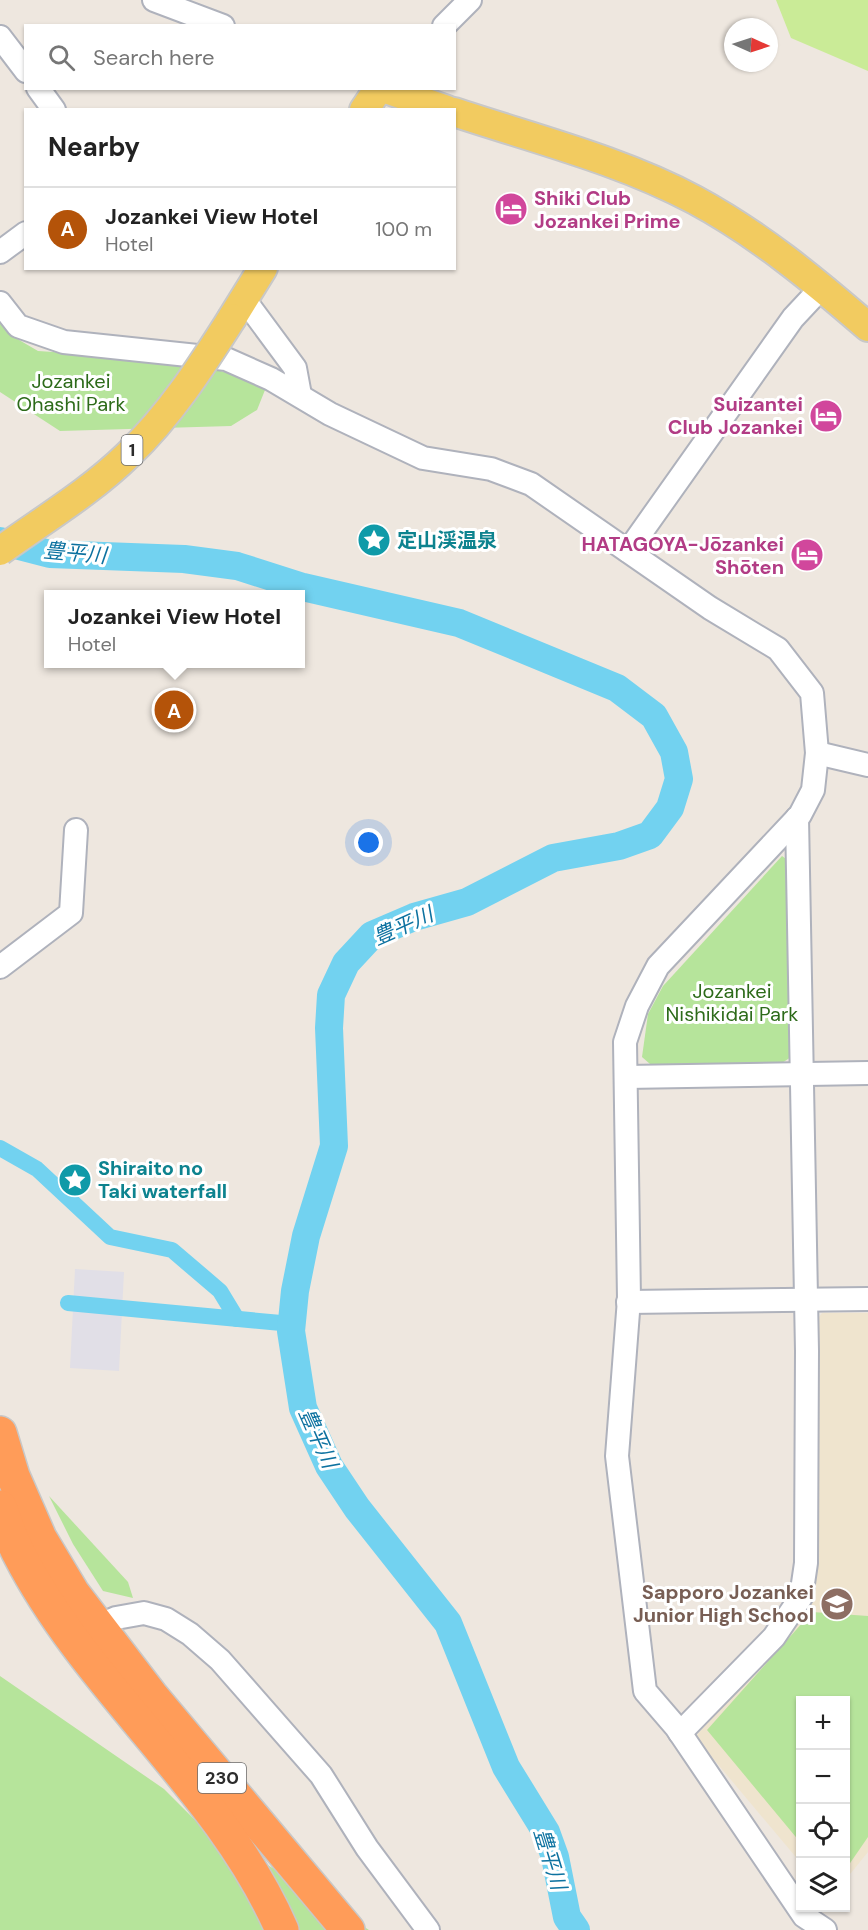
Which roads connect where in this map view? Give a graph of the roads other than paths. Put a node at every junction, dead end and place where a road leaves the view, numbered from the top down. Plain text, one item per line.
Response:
1 (154, 0) edge
2 (470, 0) edge
3 (218, 24) edge
4 (446, 24) edge
5 (0, 37) edge
6 (24, 68) edge
7 (39, 90) edge
8 (379, 90) edge
9 (387, 90) edge
10 (53, 108) edge
11 (366, 108) edge
12 (441, 108) edge
13 (456, 113) edge
14 (24, 234) edge
15 (0, 252) edge
16 (262, 270) edge
17 (822, 287) junction
18 (0, 303) edge
19 (238, 308) junction
20 (868, 327) edge
21 (300, 395) junction
22 (0, 551) edge
23 (628, 551) junction
24 (817, 753) junction
25 (868, 765) edge
26 (797, 818) junction
27 (76, 830) dead end
28 (0, 967) edge
29 (868, 1073) edge
30 (802, 1074) junction
31 (626, 1077) junction
32 (868, 1299) edge
33 (806, 1300) junction
34 (628, 1302) junction
35 (0, 1433) edge
36 (0, 1507) edge
37 (86, 1631) junction
38 (680, 1733) junction
39 (282, 1930) edge
40 (348, 1930) edge
41 (428, 1930) edge
42 (825, 1930) edge

1 - 3 street
2 - 4 street
5 - 6 street
7 - 10 street
8 - 11 main road
9 - 12 main road
13 - 17 main road
14 - 15 street
16 - 19 main road, 1
17 - 20 main road
17 - 23 street
18 - 21 street
19 - 21 street
19 - 22 main road, 1, bridge
21 - 23 street
23 - 24 street
24 - 25 street
24 - 26 street
26 - 30 street
26 - 31 street
27 - 28 street
29 - 30 street
30 - 31 street
30 - 33 street
31 - 34 street
32 - 33 street
33 - 34 street
33 - 38 street
34 - 38 street
35 - 37 highway, 230
36 - 37 highway, 230
37 - 39 highway, 230
37 - 40 highway, 230
37 - 41 street
38 - 42 street

